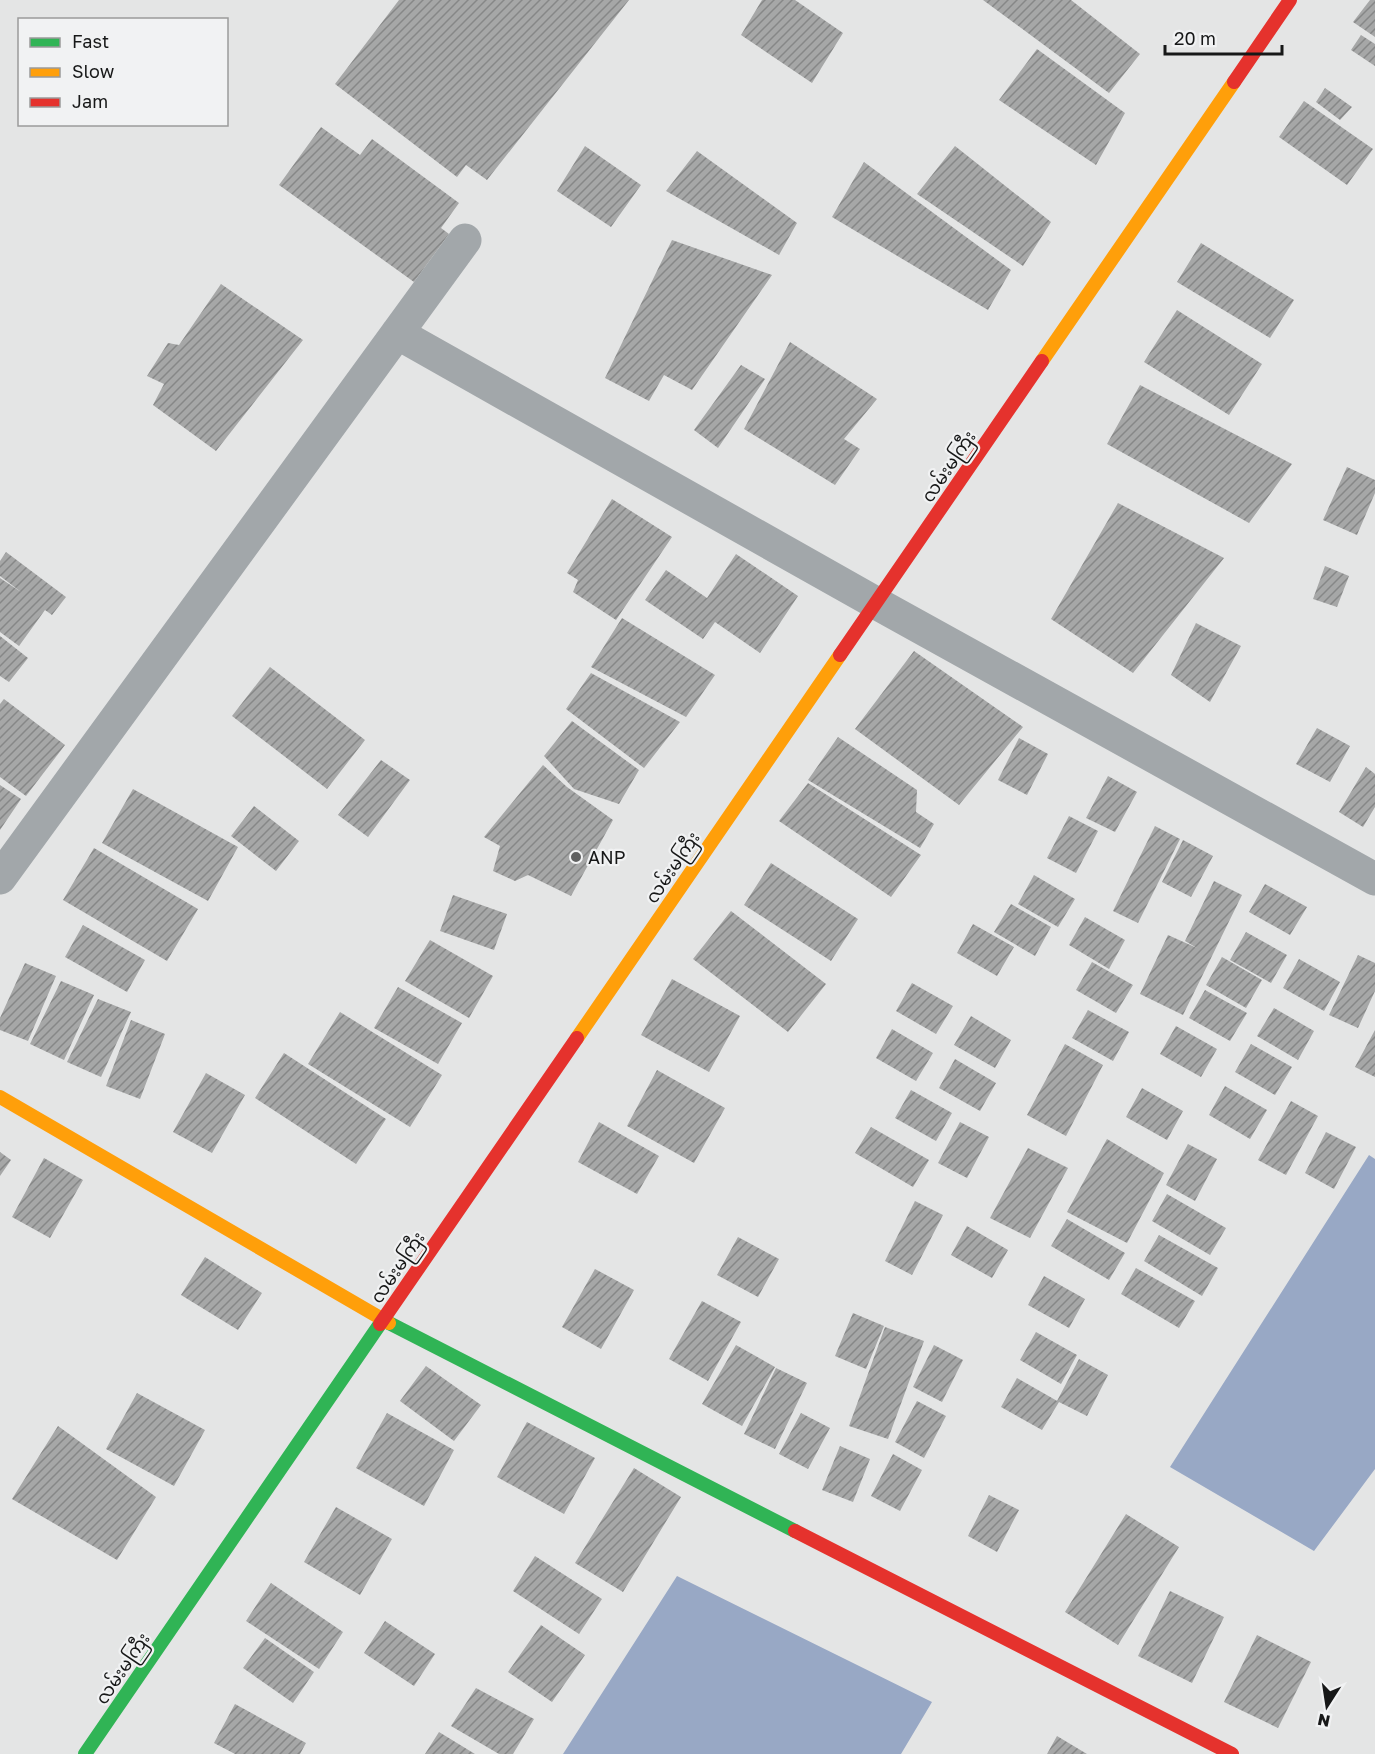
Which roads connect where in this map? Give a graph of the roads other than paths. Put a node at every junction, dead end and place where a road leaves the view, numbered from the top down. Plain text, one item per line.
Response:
1 (1290, 0) edge
2 (465, 240) dead end
3 (397, 333) junction
4 (876, 603) junction
5 (0, 878) edge
6 (1375, 879) edge
7 (0, 1097) edge
8 (383, 1320) junction
9 (85, 1754) edge
10 (1232, 1754) edge

1 - 4 main road, လမ်းမကြီး
2 - 3 street
3 - 4 street
3 - 5 street
4 - 6 street
4 - 8 main road, လမ်းမကြီး
7 - 8 main road
8 - 9 main road, လမ်းမကြီး
8 - 10 main road

